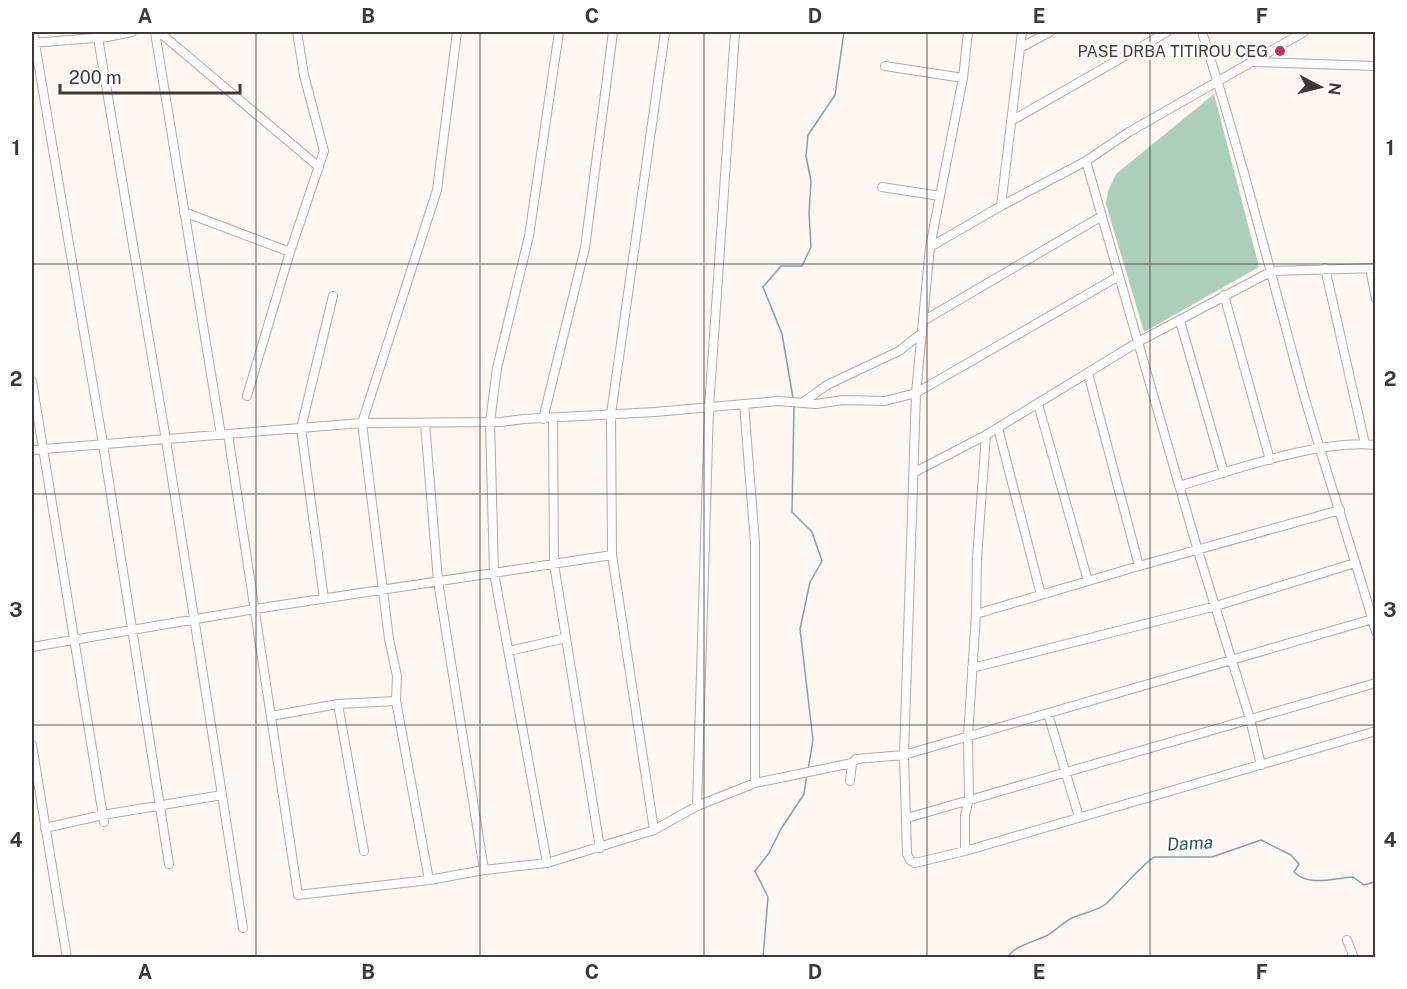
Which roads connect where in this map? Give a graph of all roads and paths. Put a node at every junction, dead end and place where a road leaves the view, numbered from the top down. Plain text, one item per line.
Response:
1 (33, 32) edge
2 (132, 32) edge
3 (157, 32) edge
4 (297, 32) edge
5 (457, 32) edge
6 (559, 32) edge
7 (613, 32) edge
8 (665, 32) edge
9 (735, 32) edge
10 (968, 32) edge
11 (1023, 32) edge
12 (1050, 32) edge
13 (1167, 32) edge
14 (1202, 32) edge
15 (1304, 32) edge
16 (97, 34) edge
17 (33, 43) edge
18 (1020, 48) junction
19 (1252, 62) junction
20 (885, 66) dead end
21 (1376, 66) edge
22 (963, 78) junction
23 (1218, 81) junction
24 (1011, 122) junction
25 (1086, 161) junction
26 (319, 167) junction
27 (882, 188) dead end
28 (940, 196) junction
29 (1000, 206) junction
30 (184, 212) junction
31 (1102, 216) junction
32 (930, 247) junction
33 (290, 252) junction
34 (1324, 268) junction
35 (1373, 268) edge
36 (1272, 271) junction
37 (1119, 276) junction
38 (1224, 295) junction
39 (333, 296) dead end
40 (1376, 299) edge
41 (923, 321) junction
42 (1180, 321) junction
43 (922, 333) junction
44 (1138, 342) junction
45 (1088, 374) junction
46 (32, 381) edge
47 (916, 393) junction
48 (247, 396) dead end
49 (805, 401) junction
50 (744, 404) junction
51 (1038, 404) junction
52 (709, 408) junction
53 (611, 414) junction
54 (553, 418) junction
55 (543, 419) junction
56 (490, 422) junction
57 (362, 423) junction
58 (425, 423) junction
59 (301, 428) junction
60 (999, 428) junction
61 (224, 435) junction
62 (986, 435) junction
63 (166, 440) junction
64 (103, 444) junction
65 (1365, 444) junction
66 (1376, 446) edge
67 (1321, 448) junction
68 (32, 450) edge
69 (43, 450) junction
70 (1270, 460) junction
71 (915, 472) junction
72 (1224, 473) junction
73 (1179, 486) junction
74 (1340, 510) junction
75 (1197, 551) junction
76 (612, 555) junction
77 (1355, 562) junction
78 (554, 564) junction
79 (1139, 566) junction
80 (494, 573) junction
81 (438, 581) junction
82 (1088, 581) junction
83 (383, 590) junction
84 (1041, 595) junction
85 (324, 599) junction
86 (1215, 606) junction
87 (255, 609) junction
88 (976, 614) junction
89 (1374, 619) edge
90 (194, 620) junction
91 (132, 630) junction
92 (1376, 632) edge
93 (566, 638) junction
94 (74, 640) junction
95 (32, 647) edge
96 (509, 651) junction
97 (1231, 660) junction
98 (972, 668) junction
99 (1376, 683) edge
100 (396, 701) junction
101 (338, 704) junction
102 (1048, 714) junction
103 (271, 716) junction
104 (1250, 719) junction
105 (1376, 731) edge
106 (968, 737) junction
107 (32, 745) edge
108 (904, 756) junction
109 (852, 762) junction
110 (1261, 765) junction
111 (1064, 771) junction
112 (850, 781) dead end
113 (755, 783) junction
114 (222, 795) junction
115 (969, 799) junction
116 (160, 806) junction
117 (697, 806) junction
118 (1079, 817) junction
119 (907, 818) junction
120 (104, 819) junction
121 (45, 828) junction
122 (654, 830) junction
123 (600, 848) junction
124 (364, 851) dead end
125 (965, 851) junction
126 (547, 863) junction
127 (169, 864) dead end
128 (484, 870) junction
129 (429, 880) junction
130 (243, 928) dead end
131 (1347, 940) dead end
132 (67, 957) edge
133 (1354, 957) edge

1 - 17 street
2 - 16 street
3 - 26 street
3 - 30 street
4 - 26 street
5 - 57 street
6 - 56 street
7 - 55 street
8 - 53 street
9 - 52 street
10 - 22 street
11 - 18 street
12 - 18 street
13 - 24 street
14 - 23 street
15 - 19 street
16 - 17 street
16 - 63 street
17 - 64 street
18 - 24 street
19 - 21 street
19 - 23 street
20 - 22 street
22 - 28 street
23 - 25 street
23 - 36 street
24 - 29 street
25 - 29 street
25 - 31 street
26 - 33 street
27 - 28 street
28 - 32 street
29 - 32 street
30 - 33 street
30 - 61 street
31 - 37 street
31 - 41 street
32 - 41 street
33 - 48 street
34 - 35 street
34 - 36 street
34 - 65 street
35 - 40 street
36 - 38 street
36 - 67 street
37 - 44 street
37 - 47 street
38 - 42 street
38 - 70 street
39 - 59 street
41 - 43 street
42 - 44 street
42 - 72 street
43 - 47 street
43 - 49 street
44 - 45 street
44 - 73 street
45 - 51 street
45 - 79 street
46 - 69 street
47 - 49 street
47 - 71 street
49 - 50 street
50 - 52 street
50 - 113 street
51 - 60 street
51 - 82 street
52 - 53 street
52 - 117 street
53 - 54 street
53 - 76 street
54 - 55 street
54 - 78 street
55 - 56 street
56 - 58 street
56 - 80 street
57 - 58 street
57 - 59 street
57 - 83 street
58 - 81 street
59 - 61 street
59 - 85 street
60 - 62 street
60 - 84 street
61 - 63 street
61 - 87 street
62 - 71 street
62 - 88 street
63 - 64 street
63 - 90 street
64 - 69 street
64 - 91 street
65 - 66 street
65 - 67 street
67 - 70 street
67 - 74 street
68 - 69 street
69 - 94 street
70 - 72 street
71 - 108 street
72 - 73 street
73 - 75 street
74 - 75 street
74 - 77 street
75 - 79 street
75 - 86 street
76 - 78 street
76 - 122 street
77 - 86 street
77 - 89 street
78 - 80 street
78 - 93 street
79 - 82 street
80 - 81 street
80 - 96 street
81 - 83 street
81 - 128 street
82 - 84 street
83 - 85 street
83 - 100 street
84 - 88 street
85 - 87 street
86 - 97 street
86 - 98 street
87 - 90 street
87 - 103 street
88 - 98 street
89 - 92 street
89 - 97 street
90 - 91 street
90 - 114 street
91 - 94 street
91 - 116 street
93 - 96 street
93 - 123 street
94 - 95 street
94 - 120 street
96 - 126 street
97 - 102 street
97 - 104 street
98 - 106 street
99 - 104 street
100 - 101 street
100 - 129 street
101 - 103 street
101 - 124 street
102 - 106 street
102 - 111 street
103 - 129 street
104 - 110 street
104 - 111 street
105 - 110 street
106 - 108 street
106 - 115 street
107 - 121 street
108 - 109 street
108 - 119 street
109 - 112 street
109 - 113 street
110 - 118 street
111 - 115 street
111 - 118 street
113 - 117 street
114 - 116 street
114 - 130 street
115 - 119 street
115 - 125 street
116 - 120 street
116 - 127 street
117 - 122 street
118 - 125 street
119 - 125 street
120 - 121 street
121 - 132 street
122 - 123 street
123 - 126 street
126 - 128 street
128 - 129 street
131 - 133 street

